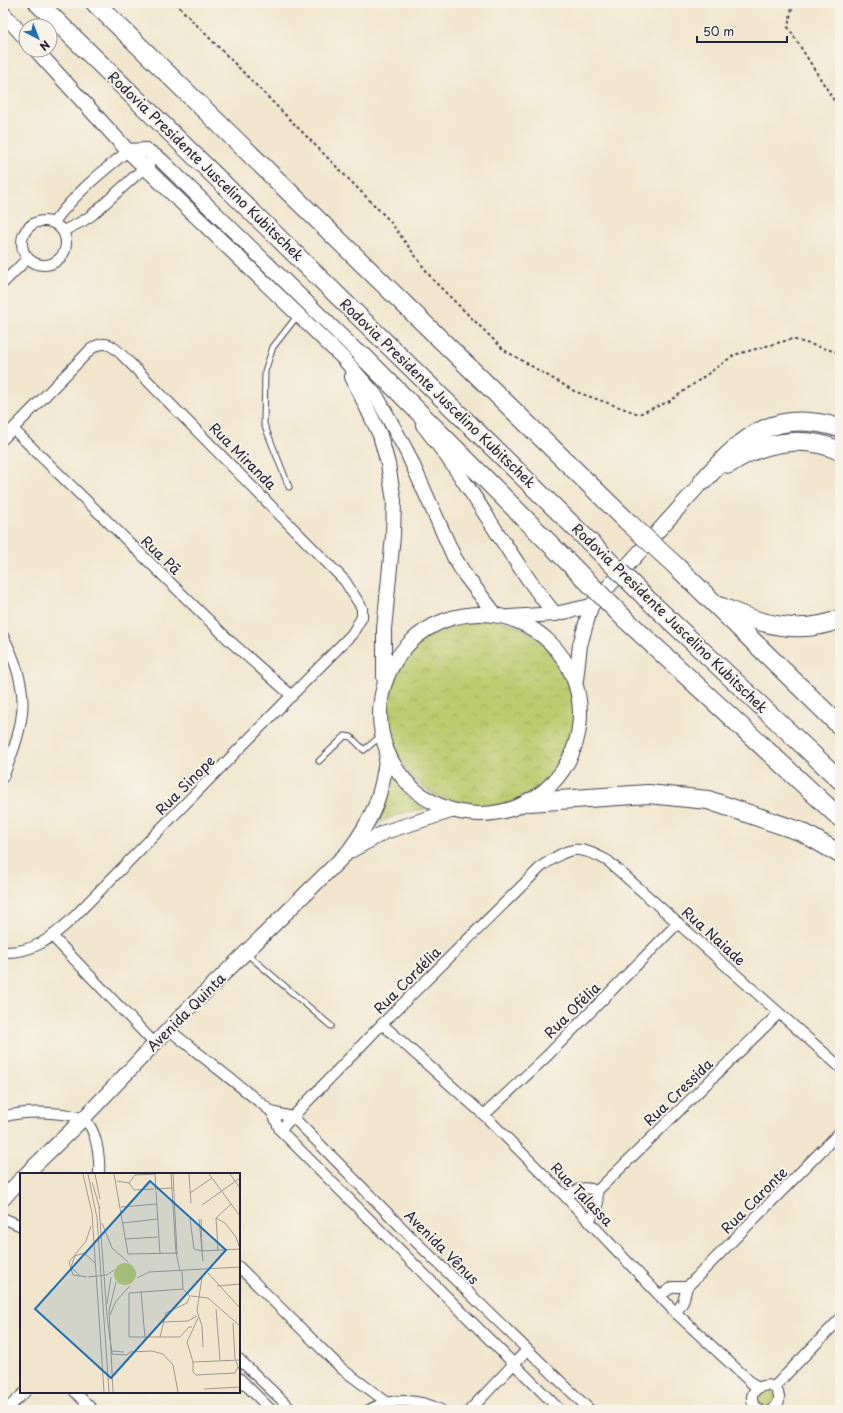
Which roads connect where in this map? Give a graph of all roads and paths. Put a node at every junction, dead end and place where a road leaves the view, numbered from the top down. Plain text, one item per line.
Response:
1 (38, 3) edge
2 (95, 3) edge
3 (175, 3) edge
4 (793, 3) edge
5 (3, 13) edge
6 (18, 30) edge
7 (43, 58) edge
8 (840, 110) edge
9 (128, 151) junction
10 (156, 157) junction
11 (145, 167) junction
12 (54, 222) junction
13 (63, 231) junction
14 (27, 259) junction
15 (3, 283) edge
16 (299, 314) junction
17 (840, 353) edge
18 (362, 355) junction
19 (342, 357) junction
20 (840, 428) edge
21 (13, 429) junction
22 (3, 439) edge
23 (840, 451) edge
24 (703, 481) junction
25 (289, 487) dead end
26 (711, 602) junction
27 (591, 606) junction
28 (362, 608) joint
29 (555, 614) junction
30 (501, 615) junction
31 (840, 619) edge
32 (3, 636) edge
33 (576, 682) junction
34 (384, 684) junction
35 (292, 696) junction
36 (840, 726) edge
37 (381, 736) junction
38 (387, 753) junction
39 (319, 761) dead end
40 (3, 777) edge
41 (840, 780) edge
42 (529, 802) junction
43 (452, 811) junction
44 (840, 818) edge
45 (348, 852) junction
46 (559, 854) joint
47 (840, 854) edge
48 (678, 923) junction
49 (53, 937) junction
50 (3, 952) edge
51 (246, 953) junction
52 (778, 1014) junction
53 (382, 1024) junction
54 (330, 1026) dead end
55 (168, 1029) junction
56 (154, 1043) junction
57 (840, 1067) edge
58 (272, 1112) junction
59 (484, 1115) junction
60 (3, 1117) edge
61 (293, 1117) junction
62 (83, 1118) junction
63 (280, 1130) junction
64 (840, 1132) edge
65 (27, 1173) edge
66 (99, 1173) edge
67 (20, 1180) edge
68 (597, 1191) junction
69 (566, 1197) junction
70 (3, 1200) edge
71 (3, 1218) edge
72 (589, 1221) junction
73 (20, 1226) edge
74 (240, 1268) edge
75 (687, 1287) junction
76 (660, 1295) junction
77 (676, 1313) junction
78 (840, 1319) edge
79 (527, 1350) junction
80 (240, 1360) edge
81 (514, 1365) junction
82 (240, 1379) edge
83 (774, 1387) junction
84 (757, 1388) junction
85 (24, 1393) edge
86 (76, 1393) edge
87 (388, 1403) junction
88 (756, 1409) edge
89 (775, 1409) edge
90 (6, 1410) edge
91 (93, 1410) edge
92 (271, 1410) edge
93 (292, 1410) edge
94 (369, 1410) edge
95 (441, 1410) edge
96 (470, 1410) edge
97 (560, 1410) edge
98 (590, 1410) edge

1 - 41 highway, Rodovia Presidente Juscelino Kubitschek, bridge
2 - 26 highway, bridge
3 - 17 path
4 - 8 path
5 - 6 street
7 - 9 street
9 - 10 street
9 - 11 street
9 - 12 street
10 - 11 street
10 - 18 street
11 - 13 street
11 - 16 street
12 - 13 street
12 - 14 street
13 - 14 street
14 - 15 street
16 - 19 street
16 - 25 lane
18 - 29 street
18 - 44 highway, bridge
19 - 30 street
19 - 34 street
20 - 24 highway
21 - 22 street
21 - 28 street, Rua Miranda
21 - 35 street, Rua Pã
23 - 24 highway
24 - 27 street
26 - 31 highway
26 - 36 highway
27 - 29 street
27 - 33 street
28 - 35 street, Rua Sinope
29 - 30 street
30 - 33 street
30 - 34 street
32 - 40 street
33 - 42 street
34 - 37 street
35 - 49 street, Rua Sinope
37 - 38 street
37 - 39 lane
38 - 43 street
38 - 45 street, Avenida Quinta
42 - 43 street
42 - 47 highway
43 - 45 street, Avenida Quinta
45 - 51 street, Avenida Quinta
46 - 48 street, Rua Naiade
46 - 53 street, Rua Cordélia
48 - 52 street, Rua Naiade
48 - 59 street, Rua Ofélia
49 - 50 street, Rua Sinope
49 - 56 street
51 - 54 lane
51 - 55 street, Avenida Quinta
52 - 57 street, Rua Naiade
52 - 68 street, Rua Cressida
53 - 59 street, Rua Talassa
53 - 61 street, Rua Cordélia
55 - 56 street, Avenida Quinta
55 - 58 street
56 - 62 street, Avenida Quinta
58 - 61 street
58 - 63 street
59 - 69 street, Rua Talassa
60 - 62 street
61 - 63 street, Rua Cordélia
61 - 79 street, Avenida Vênus
62 - 65 street, Avenida Quinta
62 - 66 street
63 - 81 street
64 - 75 street, Rua Caronte
67 - 70 street
68 - 69 street
68 - 72 street
69 - 72 street, Rua Talassa
71 - 73 street
72 - 76 street, Rua Talassa
74 - 87 street
75 - 76 street
75 - 77 street, Rua Caronte
76 - 77 street, Rua Talassa
77 - 84 street, Rua Talassa
78 - 83 street
79 - 81 street
79 - 98 street, Avenida Vênus
80 - 93 street
81 - 96 street
81 - 97 street
82 - 92 street
83 - 84 street
83 - 89 street
84 - 88 street
85 - 90 street
86 - 91 street
87 - 94 street
87 - 95 street

